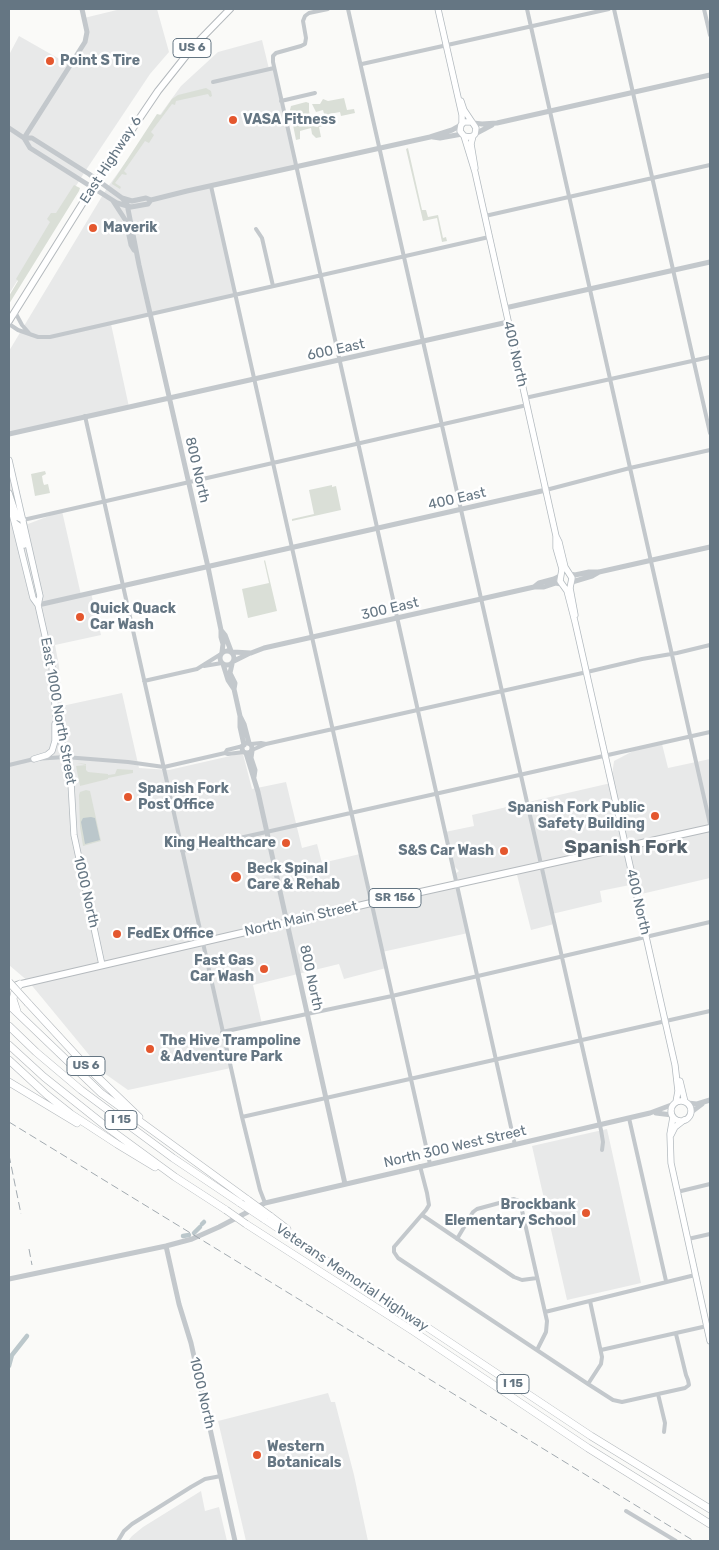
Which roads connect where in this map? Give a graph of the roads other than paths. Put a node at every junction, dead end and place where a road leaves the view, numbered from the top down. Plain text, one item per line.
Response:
1 (82, 9) edge
2 (230, 9) edge
3 (328, 9) edge
4 (348, 9) edge
5 (438, 9) edge
6 (527, 9) edge
7 (609, 9) edge
8 (614, 9) edge
9 (704, 9) edge
10 (531, 26) junction
11 (710, 35) edge
12 (446, 45) junction
13 (362, 64) junction
14 (274, 68) junction
15 (710, 75) edge
16 (213, 82) dead end
17 (457, 92) junction
18 (634, 92) junction
19 (315, 94) dead end
20 (281, 101) junction
21 (550, 110) junction
22 (473, 123) junction
23 (496, 123) junction
24 (462, 124) junction
25 (9, 128) edge
26 (463, 135) junction
27 (474, 135) junction
28 (430, 137) junction
29 (24, 138) junction
30 (380, 148) junction
31 (710, 165) edge
32 (296, 167) junction
33 (474, 172) junction
34 (654, 179) junction
35 (97, 181) junction
36 (211, 186) junction
37 (93, 188) junction
38 (122, 198) junction
39 (569, 198) junction
40 (112, 200) junction
41 (151, 200) junction
42 (132, 202) junction
43 (137, 206) junction
44 (127, 207) junction
45 (485, 216) junction
46 (126, 221) junction
47 (132, 229) junction
48 (256, 229) dead end
49 (489, 237) junction
50 (137, 255) junction
51 (405, 256) junction
52 (710, 262) edge
53 (674, 270) junction
54 (320, 276) junction
55 (273, 286) junction
56 (589, 288) junction
57 (235, 294) junction
58 (505, 308) junction
59 (15, 312) junction
60 (151, 314) junction
61 (508, 322) junction
62 (9, 323) edge
63 (28, 333) junction
64 (423, 342) junction
65 (710, 357) edge
66 (339, 361) junction
67 (694, 361) junction
68 (254, 379) junction
69 (609, 379) junction
70 (169, 398) junction
71 (525, 398) junction
72 (527, 405) junction
73 (85, 416) junction
74 (442, 425) junction
75 (710, 433) edge
76 (9, 434) edge
77 (358, 444) junction
78 (710, 450) edge
79 (9, 460) edge
80 (273, 463) junction
81 (630, 468) junction
82 (188, 483) junction
83 (546, 490) junction
84 (9, 493) edge
85 (9, 501) edge
86 (105, 501) junction
87 (461, 510) junction
88 (23, 520) junction
89 (14, 523) junction
90 (377, 529) junction
91 (556, 536) junction
92 (710, 547) edge
93 (292, 548) junction
94 (30, 553) junction
95 (651, 560) junction
96 (208, 567) junction
97 (599, 572) junction
98 (569, 574) junction
99 (561, 575) junction
100 (572, 583) junction
101 (563, 585) junction
102 (123, 586) junction
103 (534, 587) junction
104 (481, 600) junction
105 (38, 605) junction
106 (397, 618) junction
107 (575, 622) junction
108 (221, 630) junction
109 (312, 638) junction
110 (710, 645) edge
111 (232, 652) junction
112 (222, 653) junction
113 (251, 653) junction
114 (672, 654) junction
115 (233, 663) junction
116 (223, 664) junction
117 (204, 666) junction
118 (587, 672) junction
119 (144, 681) junction
120 (234, 689) junction
121 (502, 692) junction
122 (418, 710) junction
123 (56, 717) junction
124 (332, 729) junction
125 (710, 732) edge
126 (690, 737) junction
127 (247, 748) junction
128 (65, 757) junction
129 (606, 757) junction
130 (34, 758) junction
131 (9, 764) edge
132 (164, 767) junction
133 (521, 775) junction
134 (436, 794) junction
135 (352, 813) junction
136 (72, 818) joint
137 (710, 826) edge
138 (267, 833) junction
139 (626, 846) junction
140 (182, 851) junction
141 (541, 865) junction
142 (457, 884) junction
143 (371, 903) junction
144 (287, 922) junction
145 (710, 922) edge
146 (646, 937) junction
147 (202, 942) junction
148 (561, 956) junction
149 (102, 964) junction
150 (477, 976) junction
151 (9, 984) edge
152 (20, 984) junction
153 (392, 996) junction
154 (9, 1005) edge
155 (710, 1011) edge
156 (307, 1014) junction
157 (21, 1017) junction
158 (666, 1022) junction
159 (9, 1026) edge
160 (222, 1032) junction
161 (580, 1040) junction
162 (9, 1045) edge
163 (9, 1060) edge
164 (496, 1060) junction
165 (675, 1065) junction
166 (411, 1079) junction
167 (9, 1082) edge
168 (326, 1098) junction
169 (710, 1100) edge
170 (686, 1102) junction
171 (704, 1102) junction
172 (675, 1103) junction
173 (650, 1113) junction
174 (690, 1114) junction
175 (673, 1116) junction
176 (242, 1117) junction
177 (629, 1118) junction
178 (684, 1120) junction
179 (600, 1125) junction
180 (148, 1126) junction
181 (669, 1139) junction
182 (117, 1144) junction
183 (515, 1145) junction
184 (602, 1150) dead end
185 (430, 1164) junction
186 (420, 1166) junction
187 (175, 1177) junction
188 (345, 1184) junction
189 (710, 1184) edge
190 (678, 1192) junction
191 (266, 1202) junction
192 (422, 1215) junction
193 (267, 1217) junction
194 (710, 1234) edge
195 (457, 1239) junction
196 (688, 1239) junction
197 (166, 1246) junction
198 (695, 1275) junction
199 (537, 1278) junction
200 (9, 1280) edge
201 (666, 1281) junction
202 (590, 1301) junction
203 (545, 1312) junction
204 (707, 1326) junction
205 (676, 1334) junction
206 (710, 1341) edge
207 (537, 1350) junction
208 (602, 1350) junction
209 (588, 1384) junction
210 (658, 1394) junction
211 (664, 1432) dead end
212 (221, 1476) junction
213 (710, 1509) edge
214 (626, 1511) dead end
215 (710, 1524) edge
216 (118, 1541) edge
217 (235, 1541) edge
218 (676, 1541) edge

1 - 29 street
2 - 35 main road, East Highway 6 / US 6
3 - 14 street
4 - 13 street
5 - 12 main road
6 - 10 street
7 - 10 street
8 - 18 street
9 - 11 street
10 - 12 street
10 - 21 street
12 - 13 street
12 - 17 main road
13 - 30 street
14 - 16 street
14 - 20 street
15 - 18 street
17 - 22 main road
17 - 24 main road
18 - 21 street
18 - 34 street
19 - 20 street
20 - 32 street
21 - 23 street
21 - 39 street
22 - 23 street
22 - 24 main road
22 - 27 main road
23 - 27 street
24 - 26 main road
24 - 28 street
25 - 29 street
26 - 27 main road
26 - 28 street
26 - 33 main road
27 - 33 main road
28 - 30 street
29 - 35 street
29 - 37 street
30 - 32 street
30 - 51 street
31 - 34 street
32 - 36 street
32 - 54 street
33 - 45 main road, 400 North
34 - 39 street
34 - 53 street
35 - 37 main road, East Highway 6 / US 6
35 - 38 street
36 - 41 street
36 - 57 street
37 - 40 street
37 - 59 main road, East Highway 6 / US 6
38 - 42 street
38 - 44 street
39 - 45 street
39 - 56 street
40 - 44 street
40 - 46 street
41 - 42 street
41 - 43 street
42 - 44 street
43 - 44 street
43 - 47 street
44 - 46 street
44 - 47 street
45 - 49 main road, 400 North
46 - 50 street
47 - 50 street
48 - 55 street
49 - 51 street
49 - 58 main road, 400 North
50 - 60 street, 800 North
51 - 54 street
51 - 64 street
52 - 53 street
53 - 56 street
53 - 67 street
54 - 55 street
54 - 66 street
55 - 57 street
56 - 58 street
56 - 69 street
57 - 60 street
57 - 68 street
58 - 61 main road, 400 North
59 - 62 main road, US 6
59 - 63 street
60 - 63 street
60 - 70 street, 800 North
61 - 64 street, 600 East
61 - 71 main road, 400 North
62 - 63 street
64 - 66 street, 600 East
64 - 74 street
65 - 67 street
66 - 68 street, 600 East
66 - 77 street
67 - 69 street
67 - 75 street
68 - 70 street, 600 East
68 - 80 street
69 - 71 street
69 - 81 street
70 - 73 street, 600 East
70 - 82 street, 800 North
71 - 72 main road, 400 North
72 - 74 street
72 - 83 main road, 400 North
73 - 76 street, 600 East
73 - 86 street
74 - 77 street
74 - 87 street
77 - 80 street
77 - 90 street
78 - 81 street, 400 East
79 - 88 main road
80 - 82 street
80 - 93 street
81 - 83 street, 400 East
81 - 95 street
82 - 86 street
82 - 96 street, 800 North
83 - 87 street, 400 East
83 - 91 main road, 400 North
84 - 88 main road
85 - 89 main road
86 - 88 street
86 - 102 street
87 - 90 street, 400 East
87 - 104 street
88 - 94 main road
89 - 94 main road
89 - 105 main road
90 - 93 street, 400 East
90 - 106 street
91 - 98 main road, 400 North
91 - 99 main road, 400 North
92 - 95 street
93 - 96 street, 400 East
93 - 109 street
94 - 105 main road
95 - 97 street
95 - 114 street
96 - 102 street, 400 East
96 - 108 street, 800 North
97 - 98 street
97 - 100 street
98 - 99 main road
98 - 100 main road
99 - 101 main road
99 - 103 street, 300 East
100 - 101 main road
100 - 107 main road, 400 North
101 - 103 street, 300 East
101 - 107 main road, 400 North
102 - 105 street, 400 East
102 - 119 street
103 - 104 street, 300 East
104 - 106 street, 300 East
104 - 121 street
105 - 123 main road, East 1000 North Street
106 - 109 street, 300 East
106 - 122 street
107 - 118 main road, 400 North
108 - 111 street, 800 North
108 - 112 street, 800 North
109 - 113 street, 300 East
109 - 124 street
110 - 114 street
111 - 112 street
111 - 113 street, 300 East
111 - 115 street
112 - 116 street
112 - 117 street
113 - 115 street, 300 East
114 - 118 street
114 - 126 street
115 - 116 street
115 - 120 street, 800 North
116 - 117 street
116 - 120 street, 800 North
117 - 119 street
118 - 121 street
118 - 129 main road, 400 North
119 - 132 street
120 - 127 street, 800 North
121 - 122 street
121 - 133 street
122 - 124 street
122 - 134 street
123 - 128 main road, East 1000 North Street
123 - 130 main road
124 - 127 street
124 - 135 street
125 - 126 street
126 - 129 street
126 - 137 street
127 - 132 street
127 - 138 street, 800 North
128 - 130 street
128 - 132 street
128 - 136 main road, East 1000 North Street
129 - 133 street
129 - 139 main road, 400 North
130 - 131 street
132 - 140 street
133 - 134 street
133 - 141 street
134 - 135 street
134 - 142 street
135 - 138 street
135 - 143 street
136 - 149 main road, 1000 North
137 - 139 main road, North Main Street / SR 156
138 - 140 street
138 - 144 street, 800 North
139 - 141 main road, North Main Street / SR 156
139 - 146 main road, 400 North
140 - 147 street
141 - 142 main road, North Main Street / SR 156
141 - 148 street
142 - 143 main road, North Main Street / SR 156
142 - 150 street
143 - 144 main road, North Main Street / SR 156
143 - 153 street
144 - 147 main road, North Main Street / SR 156
144 - 156 street, 800 North
145 - 146 street
146 - 148 street
146 - 158 main road, 400 North
147 - 149 main road, North Main Street / SR 156
147 - 160 street
148 - 150 street
148 - 161 street
149 - 152 main road, North Main Street / SR 156
150 - 153 street
150 - 164 street
151 - 152 highway
151 - 180 highway, US 6, bridge
152 - 157 highway
153 - 156 street
153 - 166 street
154 - 157 highway
155 - 158 street
156 - 160 street
156 - 168 street, 800 North
157 - 180 highway
158 - 161 street
158 - 165 main road, 400 North
159 - 193 highway, Veterans Memorial Highway / I 15, bridge
160 - 176 street
161 - 164 street
161 - 179 street
162 - 187 highway, Veterans Memorial Highway / I 15
163 - 182 highway
164 - 166 street
164 - 183 street
165 - 170 main road, 400 North
165 - 172 main road, 400 North
166 - 168 street
166 - 185 street
167 - 182 highway
168 - 176 street
168 - 188 street, 800 North
169 - 171 street
170 - 171 street
170 - 172 main road
170 - 174 main road
171 - 174 street
172 - 173 street
172 - 175 main road
173 - 175 street
173 - 177 street, North 300 West Street
174 - 178 main road
175 - 178 main road
175 - 181 main road
176 - 191 street
177 - 179 street, North 300 West Street
177 - 201 street
178 - 181 main road
179 - 183 street, North 300 West Street
179 - 184 street
180 - 193 highway, US 6, bridge
181 - 190 main road
182 - 187 highway
183 - 185 street, North 300 West Street
185 - 186 street, North 300 West Street
186 - 188 street, North 300 West Street
186 - 192 street
187 - 215 highway, Veterans Memorial Highway / I 15, bridge
188 - 191 street, North 300 West Street
189 - 190 street
190 - 196 main road
191 - 197 street, North 300 West Street
192 - 195 street
192 - 207 street
193 - 213 highway, Veterans Memorial Highway / I 15
194 - 196 street
195 - 199 street
195 - 199 street
196 - 198 main road
197 - 200 street, North 300 West Street
197 - 212 street, 1000 North
198 - 201 street
198 - 204 main road
199 - 203 street
201 - 202 street
202 - 203 street
202 - 208 street
203 - 207 street
204 - 205 street
204 - 206 main road
205 - 208 street
205 - 210 street
207 - 209 street
208 - 209 street
209 - 210 street
210 - 211 street
212 - 216 street
212 - 217 street, 1000 North
214 - 218 street

